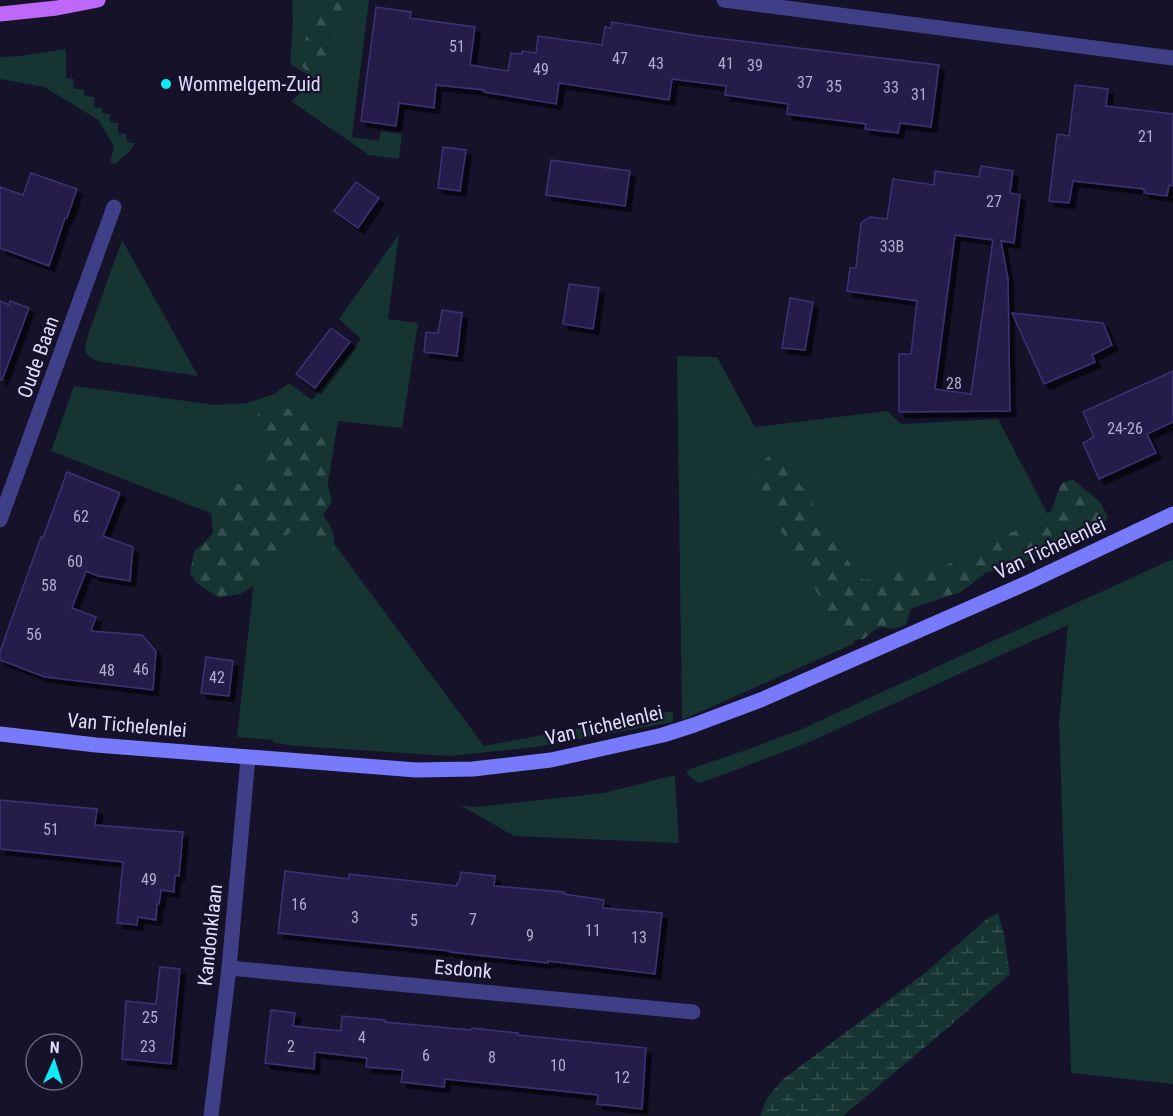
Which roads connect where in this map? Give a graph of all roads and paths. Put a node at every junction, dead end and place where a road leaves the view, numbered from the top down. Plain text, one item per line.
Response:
1 (98, 0) edge
2 (724, 0) edge
3 (0, 14) edge
4 (1173, 58) edge
5 (114, 207) dead end
6 (1173, 514) edge
7 (0, 520) edge
8 (0, 734) edge
9 (248, 758) junction
10 (229, 968) junction
11 (693, 1012) dead end
12 (212, 1116) edge

1 - 3 main road
2 - 4 street
5 - 7 street, Oude Baan
6 - 9 street, Van Tichelenlei
8 - 9 street, Van Tichelenlei
9 - 10 street, Kandonklaan
10 - 11 street, Esdonk
10 - 12 street, Kandonklaan

